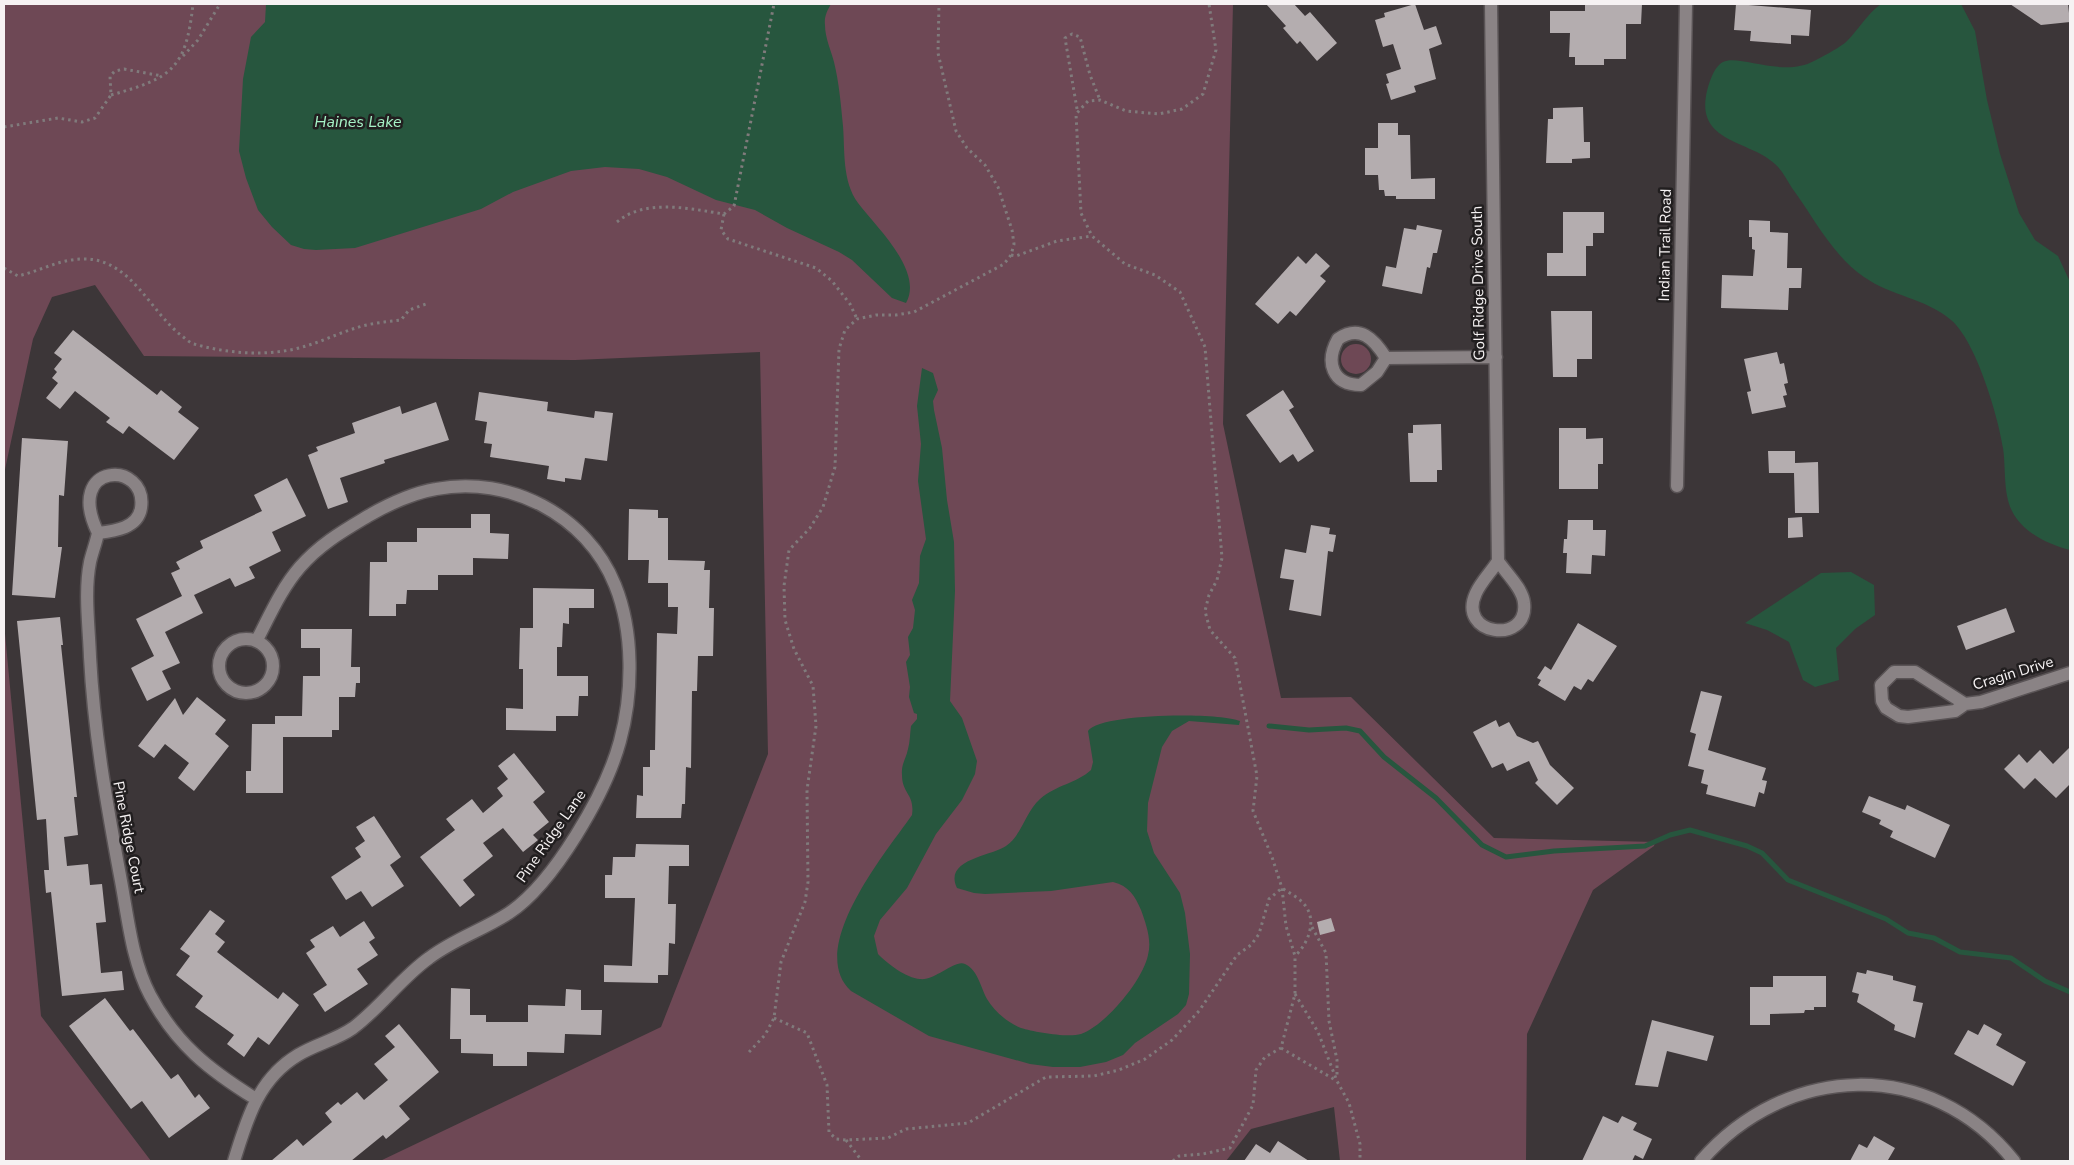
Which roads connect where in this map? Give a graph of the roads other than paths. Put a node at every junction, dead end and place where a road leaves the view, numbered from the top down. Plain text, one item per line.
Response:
1 (1491, 4) edge
2 (1686, 4) edge
3 (1386, 358) junction
4 (1496, 358) junction
5 (1677, 486) dead end
6 (98, 534) junction
7 (1498, 562) junction
8 (257, 640) junction
9 (2070, 673) edge
10 (1965, 704) junction
11 (256, 1099) junction
12 (234, 1161) edge
13 (1700, 1161) edge
14 (2014, 1161) edge

1 - 4 street, Golf Ridge Drive South
2 - 5 street, Indian Trail Road
3 - 3 street
3 - 4 street
4 - 7 street, Golf Ridge Drive South
6 - 6 street
6 - 11 street, Pine Ridge Court
7 - 7 street
8 - 8 street
8 - 11 street, Pine Ridge Lane
9 - 10 street, Cragin Drive
10 - 10 street, Cragin Drive
11 - 12 street, Pine Ridge Lane
13 - 14 street

